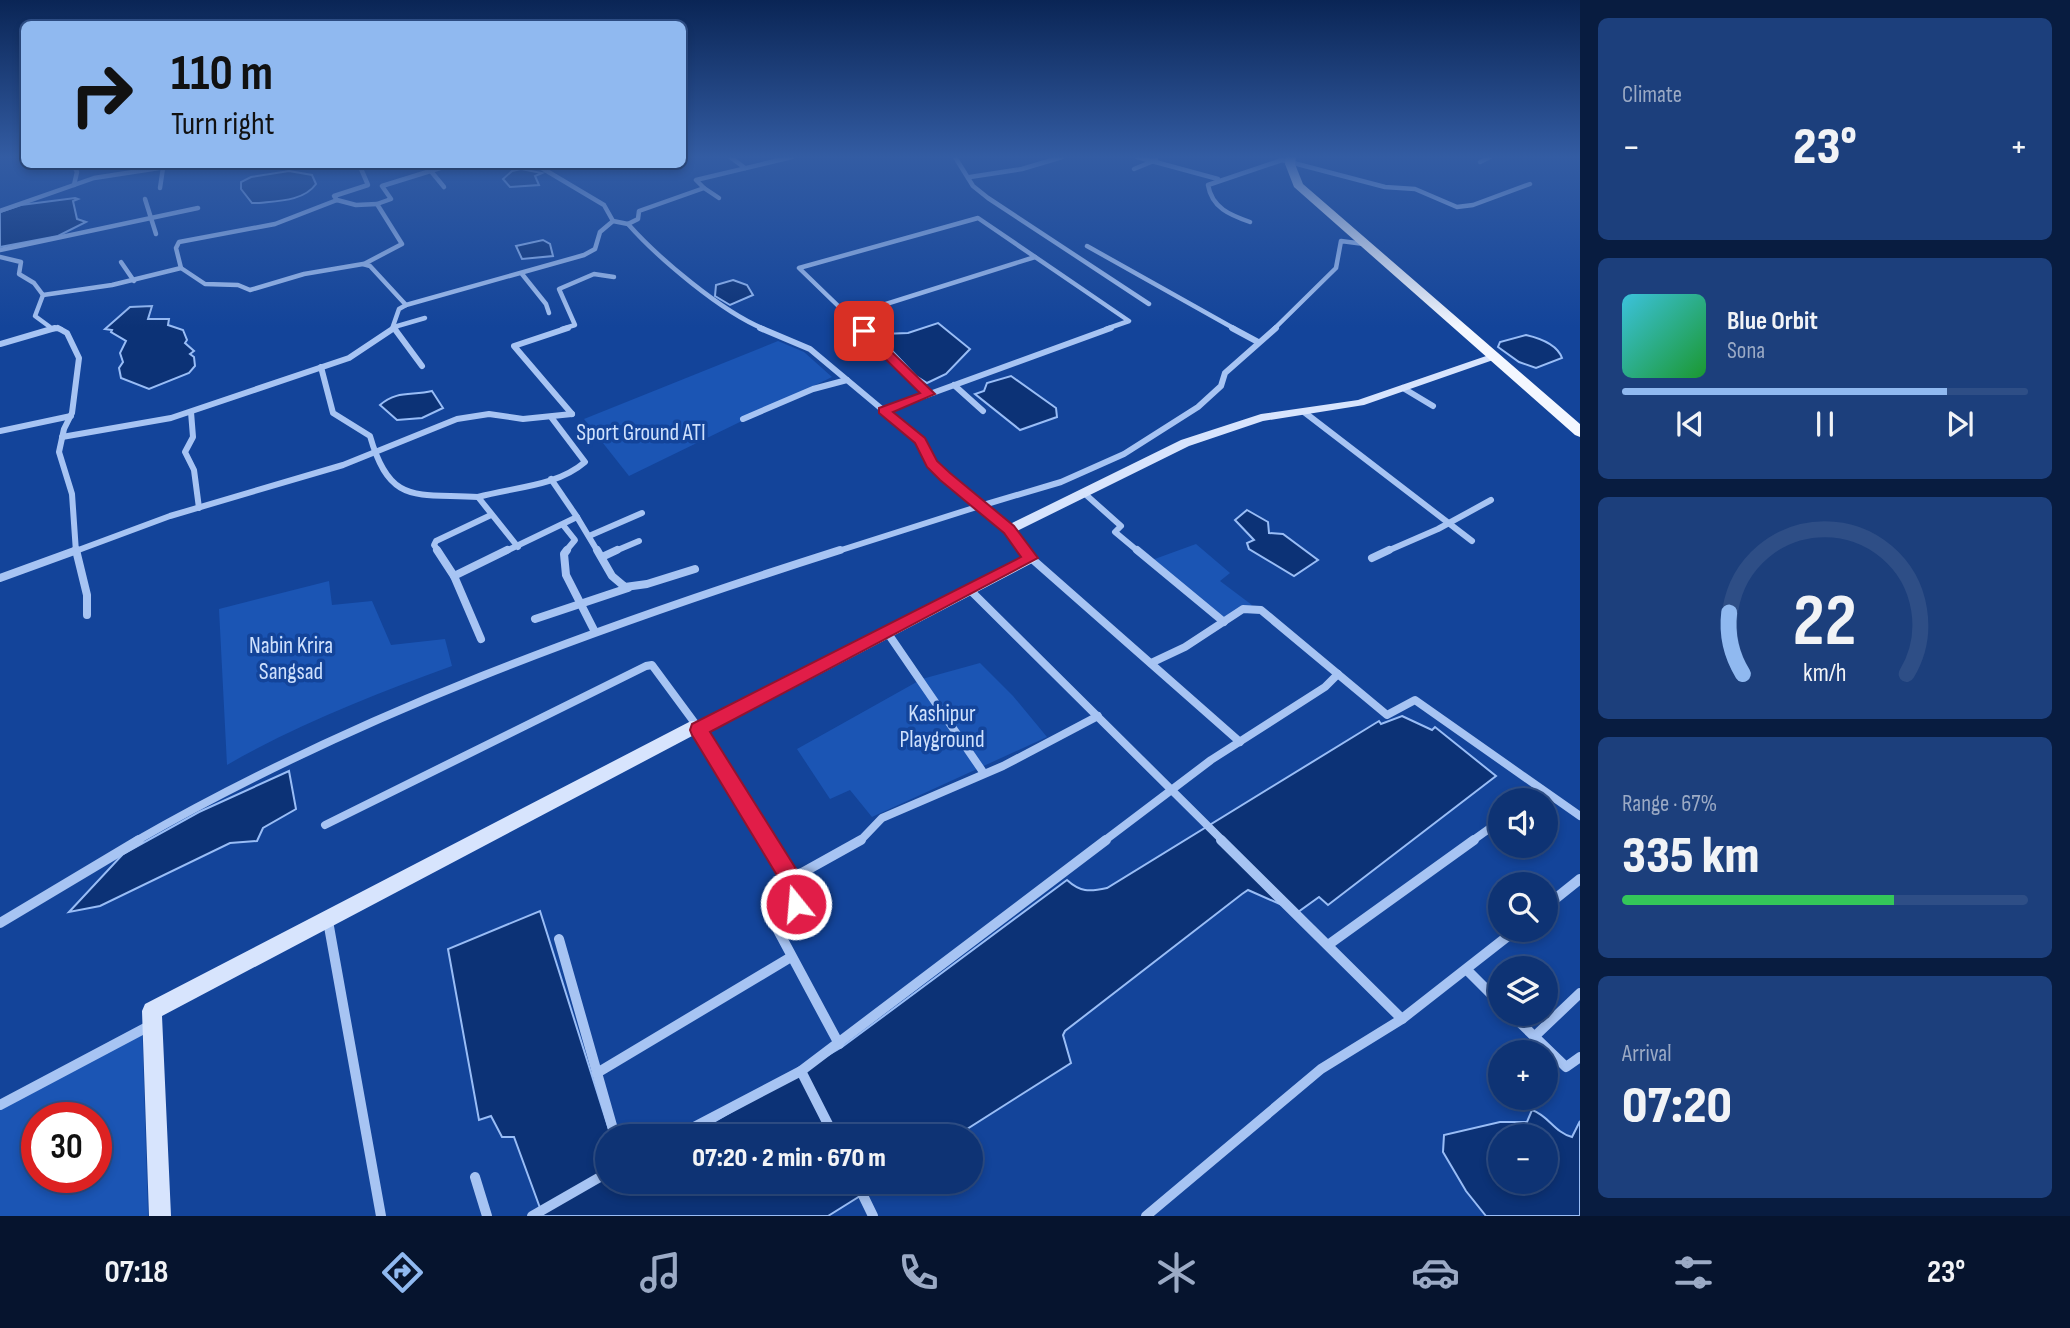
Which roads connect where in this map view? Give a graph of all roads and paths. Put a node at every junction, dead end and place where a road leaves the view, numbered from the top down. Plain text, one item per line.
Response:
1 (150, 214) edge
2 (168, 214) edge
3 (301, 214) edge
4 (383, 214) edge
5 (609, 214) edge
6 (639, 214) edge
7 (1012, 214) edge
8 (1228, 214) edge
9 (1330, 214) edge
10 (151, 217) junction
11 (613, 221) junction
12 (1251, 222) dead end
13 (628, 224) junction
14 (156, 233) dead end
15 (1364, 244) junction
16 (1087, 246) dead end
17 (0, 250) edge
18 (0, 257) edge
19 (1035, 257) junction
20 (121, 262) dead end
21 (363, 264) junction
22 (181, 268) junction
23 (522, 274) junction
24 (614, 277) dead end
25 (134, 281) junction
26 (43, 295) junction
27 (1149, 304) dead end
28 (406, 305) junction
29 (549, 313) dead end
30 (848, 316) junction
31 (425, 318) dead end
32 (50, 327) junction
33 (394, 327) junction
34 (1258, 342) junction
35 (0, 344) edge
36 (1492, 357) junction
37 (422, 366) dead end
38 (321, 368) junction
39 (847, 380) junction
40 (954, 385) junction
41 (1404, 388) junction
42 (929, 394) junction
43 (1433, 406) dead end
44 (883, 411) junction
45 (983, 411) dead end
46 (191, 412) junction
47 (1304, 412) junction
48 (71, 416) junction
49 (551, 417) junction
50 (743, 419) dead end
51 (0, 431) edge
52 (1580, 432) edge
53 (62, 437) junction
54 (376, 452) junction
55 (551, 479) junction
56 (1084, 494) junction
57 (478, 497) junction
58 (1491, 500) dead end
59 (980, 506) junction
60 (198, 508) junction
61 (642, 513) dead end
62 (491, 514) junction
63 (577, 517) junction
64 (1448, 522) junction
65 (564, 525) junction
66 (1009, 530) junction
67 (589, 536) junction
68 (639, 541) dead end
69 (1472, 541) dead end
70 (518, 547) junction
71 (76, 551) junction
72 (602, 557) junction
73 (1031, 558) junction
74 (1372, 558) dead end
75 (695, 569) dead end
76 (454, 576) junction
77 (0, 578) edge
78 (632, 587) junction
79 (970, 590) junction
80 (581, 604) junction
81 (87, 615) dead end
82 (535, 619) dead end
83 (1224, 622) junction
84 (595, 632) junction
85 (887, 632) junction
86 (481, 639) dead end
87 (1151, 663) junction
88 (1338, 674) junction
89 (1098, 716) junction
90 (698, 728) junction
91 (1240, 742) junction
92 (983, 772) junction
93 (1540, 788) edge
94 (1173, 791) junction
95 (1558, 801) edge
96 (1580, 816) edge
97 (325, 825) dead end
98 (1488, 830) edge
99 (791, 879) junction
100 (1580, 879) edge
101 (1558, 897) edge
102 (328, 920) junction
103 (0, 923) edge
104 (558, 939) dead end
105 (1501, 942) edge
106 (1328, 945) junction
107 (791, 957) junction
108 (1466, 970) junction
109 (1488, 991) edge
110 (1580, 993) edge
111 (1402, 1019) junction
112 (152, 1025) junction
113 (1523, 1026) edge
114 (1534, 1037) junction
115 (839, 1044) junction
116 (1580, 1057) edge
117 (802, 1071) junction
118 (597, 1073) junction
119 (0, 1105) edge
120 (612, 1124) edge
121 (700, 1124) edge
122 (828, 1124) edge
123 (475, 1177) dead end
124 (595, 1180) edge
125 (862, 1194) edge
126 (160, 1216) edge
127 (380, 1216) edge
128 (487, 1216) edge
129 (531, 1216) edge
130 (873, 1216) edge
131 (1146, 1216) edge

1 - 10 street
2 - 10 street
3 - 22 street
4 - 21 street
5 - 11 street
6 - 13 street
7 - 27 street
8 - 12 street
9 - 15 main road
10 - 14 street
10 - 17 street
11 - 13 street
11 - 23 street
13 - 39 street
15 - 34 street
15 - 36 main road
16 - 34 street
18 - 26 street
19 - 30 street
19 - 30 street
19 - 40 street
20 - 25 street
21 - 22 street
21 - 28 street
22 - 25 street
23 - 28 street
23 - 29 street
24 - 49 street
25 - 26 street
26 - 32 street
28 - 33 street
30 - 42 street
31 - 33 street
32 - 35 street
32 - 48 street
33 - 37 street
33 - 38 street
34 - 59 street
36 - 41 street
36 - 52 main road
38 - 46 street
38 - 54 street
39 - 44 street
39 - 50 street
40 - 42 street
40 - 45 street
41 - 43 street
41 - 47 street
42 - 44 street
44 - 59 street
46 - 53 street
46 - 60 street
47 - 56 street
47 - 64 street
48 - 51 street
48 - 53 street
49 - 54 street
49 - 55 street
53 - 71 street
54 - 57 street
54 - 60 street
55 - 57 street
55 - 63 street
56 - 66 street
56 - 83 street
57 - 62 street
58 - 64 street
59 - 66 street
59 - 84 street
60 - 71 street
61 - 67 street
62 - 70 street
62 - 76 street
63 - 65 street
63 - 67 street
64 - 69 street
64 - 74 street
65 - 70 street
65 - 80 street
66 - 73 street
67 - 72 street
68 - 72 street
70 - 76 street
71 - 77 street
71 - 81 street
72 - 78 street
73 - 79 street
73 - 87 street
75 - 78 street
76 - 86 street
78 - 80 street
79 - 85 street
79 - 89 street
80 - 82 street
80 - 84 street
83 - 87 street
83 - 88 street
84 - 103 street
85 - 90 street
85 - 92 street
87 - 91 street
88 - 91 street
88 - 93 street
89 - 92 street
89 - 94 street
90 - 97 street
90 - 99 street
90 - 102 street
91 - 94 street
92 - 99 street
94 - 106 street
94 - 115 street
95 - 96 street
98 - 106 street
99 - 107 street
100 - 101 street
102 - 112 street
102 - 127 street
104 - 118 street
105 - 108 street
106 - 111 street
107 - 115 street
107 - 118 street
108 - 109 street
108 - 111 street
110 - 114 street
111 - 131 street
112 - 119 street
112 - 126 street
113 - 114 street
114 - 116 street
115 - 117 street
117 - 121 street
117 - 122 street
118 - 120 street
123 - 128 street
124 - 129 street
125 - 130 street

